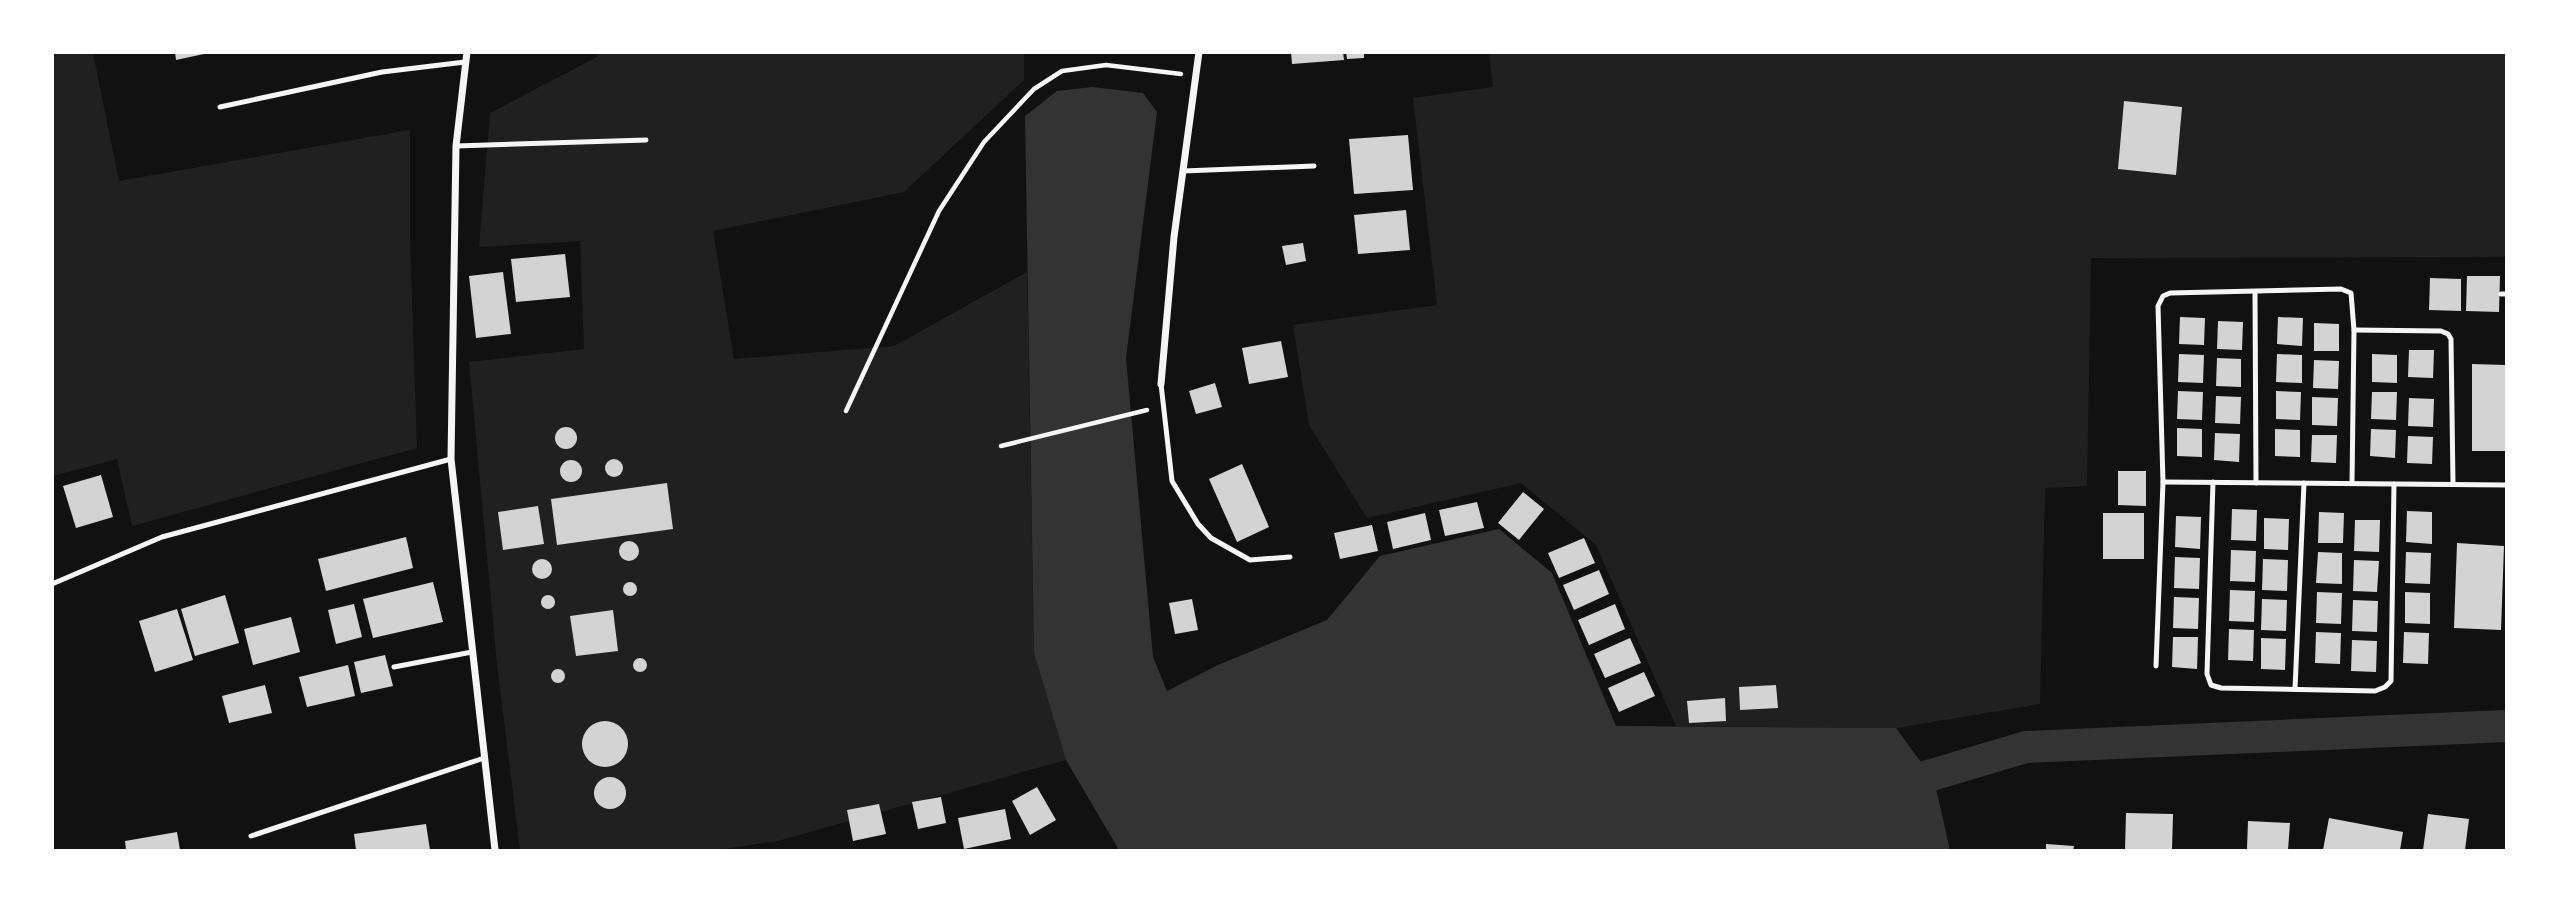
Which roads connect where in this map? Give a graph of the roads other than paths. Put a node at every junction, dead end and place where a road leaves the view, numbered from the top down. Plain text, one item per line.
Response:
1 (467, 52) edge
2 (1199, 52) edge
3 (465, 62) junction
4 (220, 107) dead end
5 (646, 140) dead end
6 (456, 146) junction
7 (1314, 166) dead end
8 (1183, 170) junction
9 (2255, 292) junction
10 (2354, 330) junction
11 (1161, 384) joint
12 (451, 459) junction
13 (2163, 482) junction
14 (2213, 482) junction
15 (2256, 483) junction
16 (2304, 483) junction
17 (2352, 484) junction
18 (2394, 484) junction
19 (2453, 484) junction
20 (2507, 485) edge
21 (1290, 557) dead end
22 (52, 584) edge
23 (472, 652) junction
24 (2156, 666) dead end
25 (394, 667) dead end
26 (2295, 689) junction
27 (484, 758) junction
28 (251, 836) dead end
29 (495, 850) edge

1 - 3 street
2 - 8 street
3 - 4 lane
3 - 6 street
5 - 6 lane
6 - 12 street
7 - 8 lane
8 - 11 street
9 - 10 lane
9 - 13 lane
9 - 15 lane
10 - 17 lane
10 - 19 lane
11 - 21 lane
12 - 22 lane
12 - 23 street
13 - 14 lane
13 - 24 lane
14 - 15 lane
14 - 26 lane
15 - 16 lane
16 - 17 lane
16 - 26 lane
17 - 18 lane
18 - 19 lane
18 - 26 lane
19 - 20 lane
23 - 25 lane
23 - 27 street
27 - 28 lane
27 - 29 street

